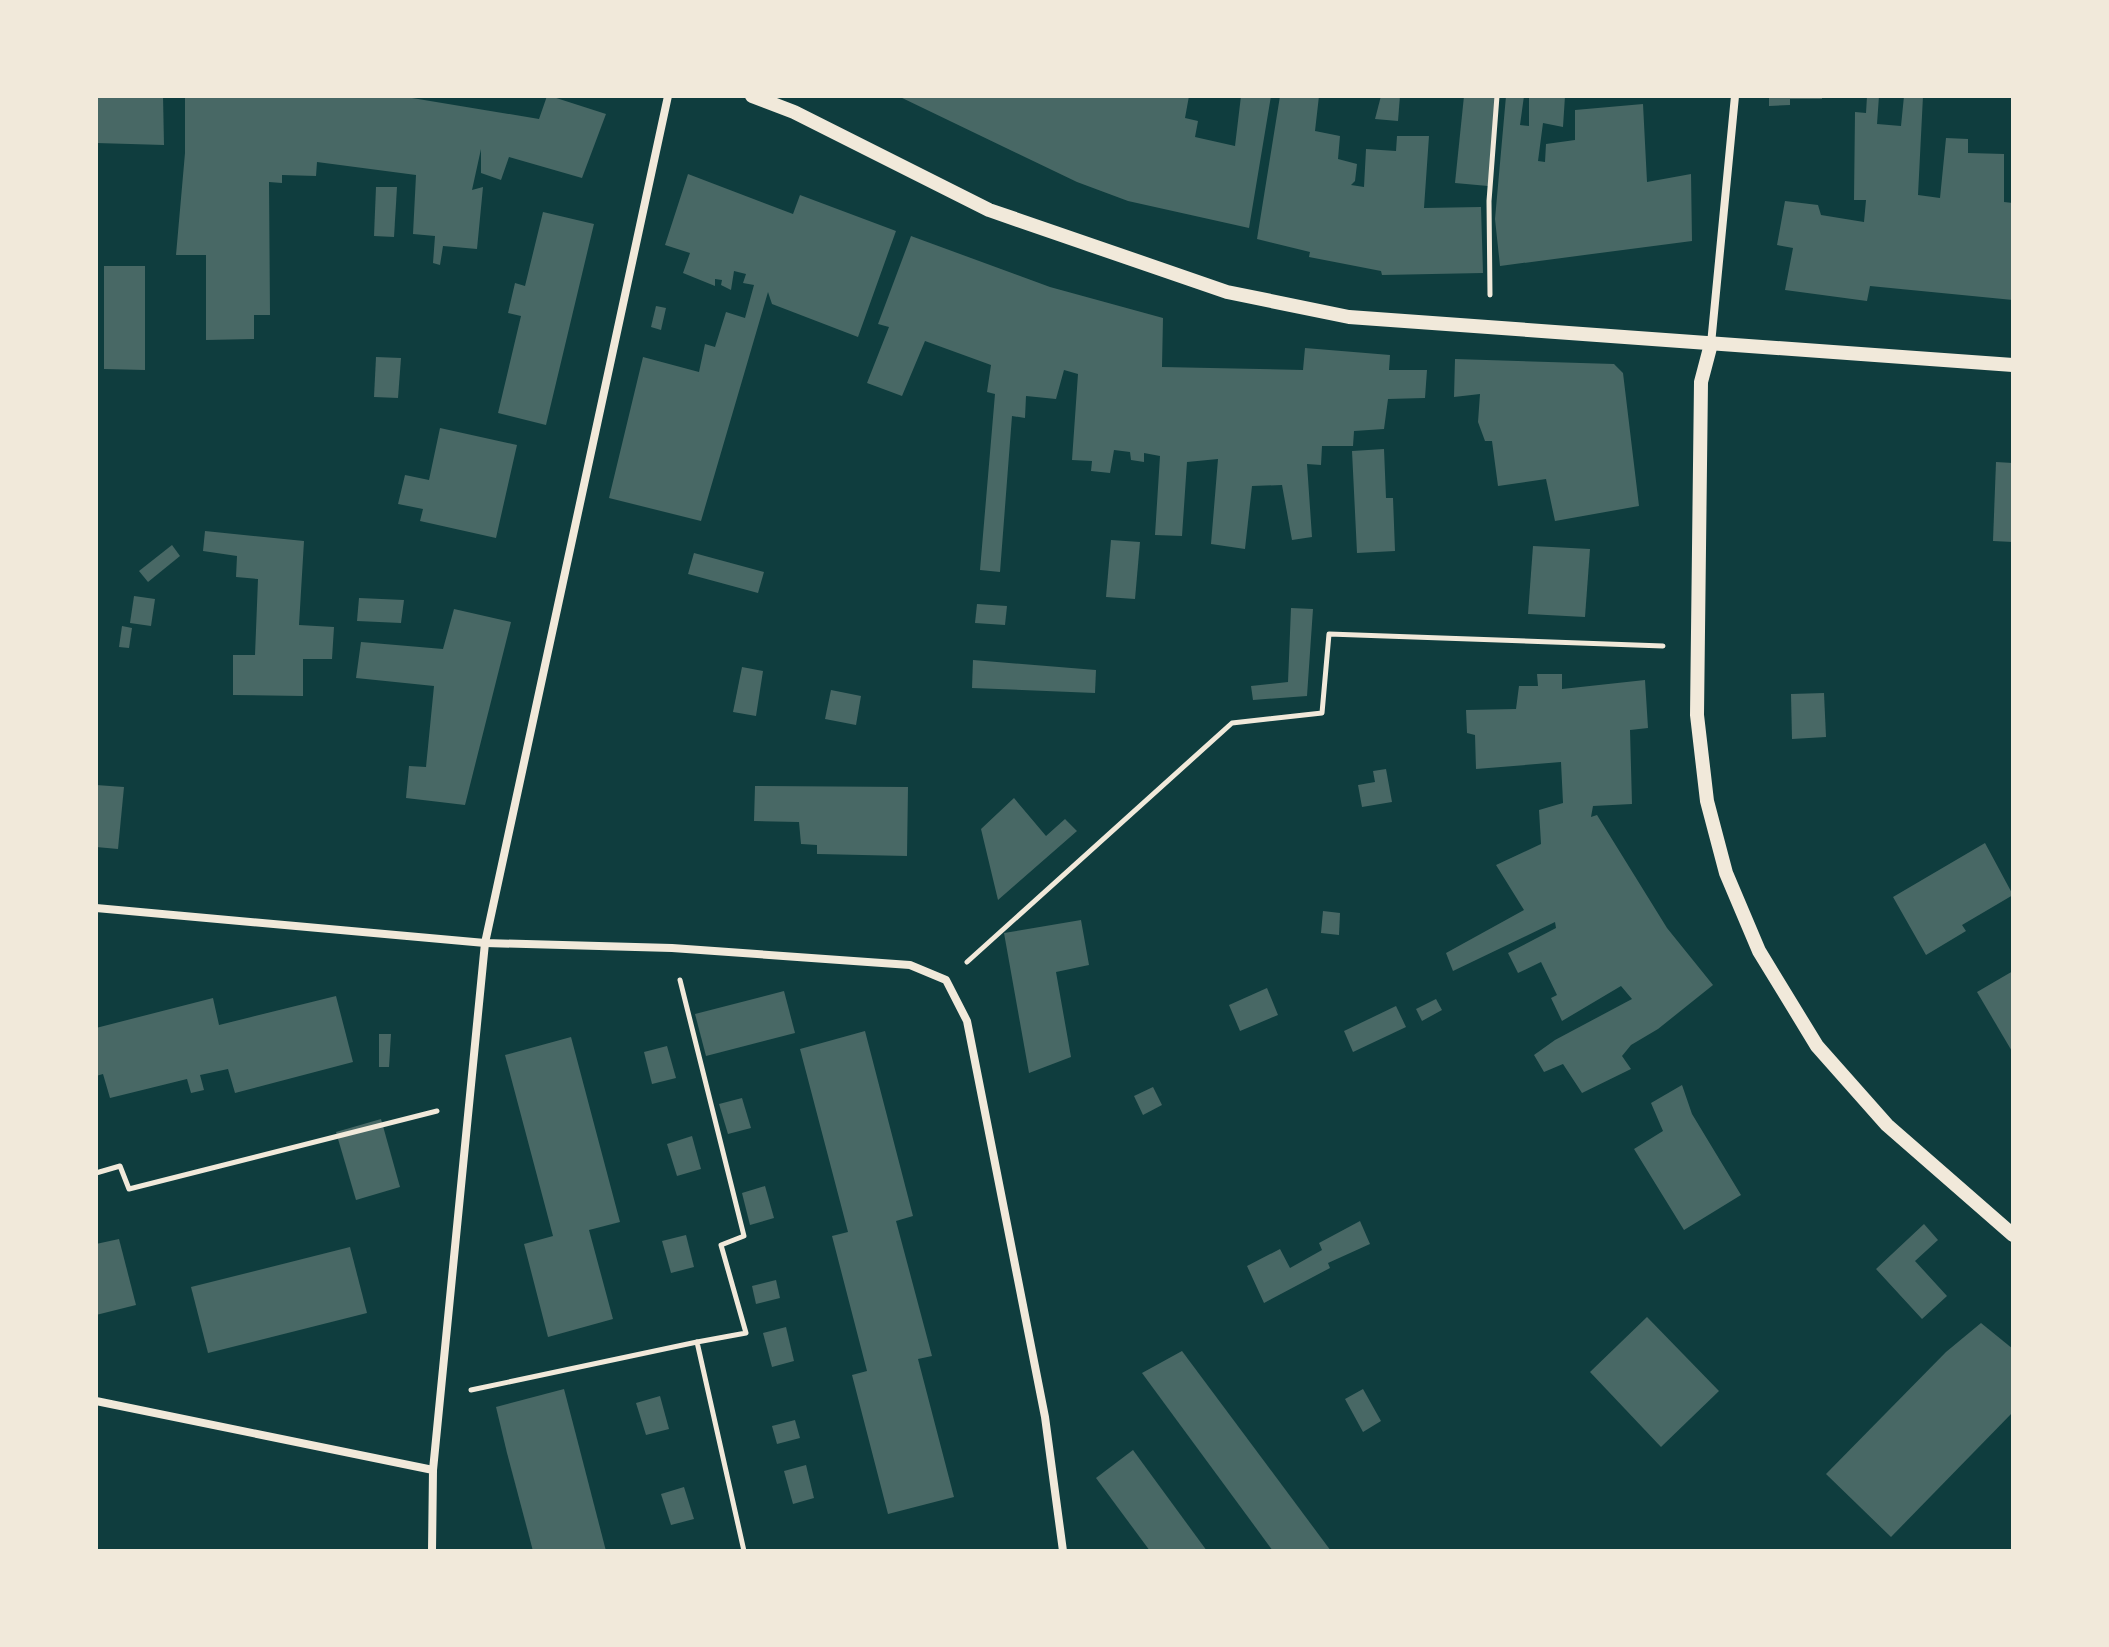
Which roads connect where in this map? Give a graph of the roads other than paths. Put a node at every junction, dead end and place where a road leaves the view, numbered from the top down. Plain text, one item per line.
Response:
1 (668, 96) edge
2 (752, 96) edge
3 (1735, 96) edge
4 (1711, 344) junction
5 (2013, 365) edge
6 (96, 908) edge
7 (485, 943) junction
8 (2013, 1235) edge
9 (96, 1401) edge
10 (433, 1470) junction
11 (432, 1551) edge
12 (1063, 1551) edge

1 - 7 street
2 - 4 street
3 - 4 street
4 - 5 street
4 - 8 street
6 - 7 street
7 - 10 street
7 - 12 street
9 - 10 street
10 - 11 street

